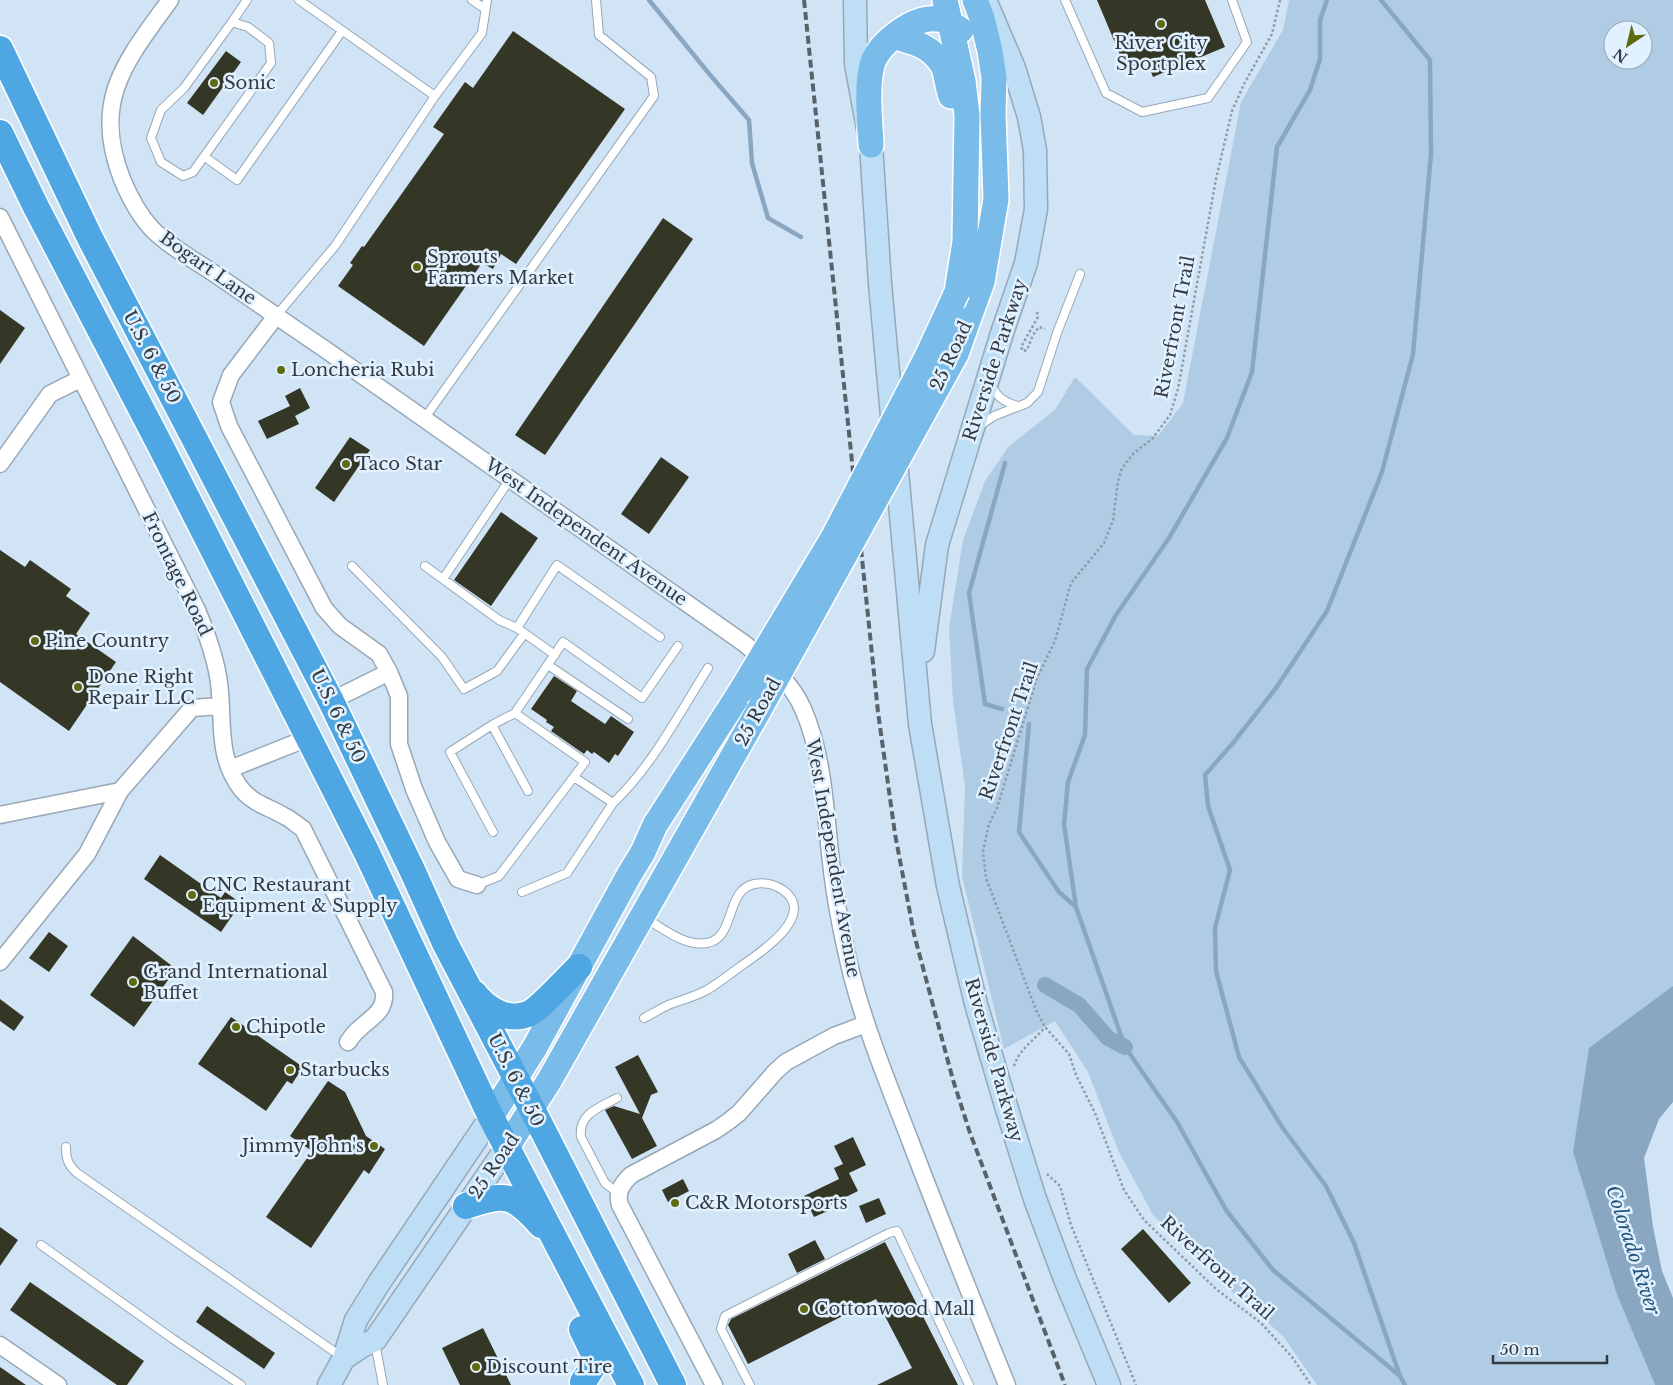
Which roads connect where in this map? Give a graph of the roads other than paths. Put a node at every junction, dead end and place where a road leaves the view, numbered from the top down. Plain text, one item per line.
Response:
1 (170, 0) edge
2 (246, 0) edge
3 (299, 0) edge
4 (472, 0) edge
5 (486, 0) edge
6 (596, 0) edge
7 (855, 0) edge
8 (975, 0) edge
9 (985, 0) edge
10 (1065, 0) edge
11 (1232, 0) edge
12 (485, 9) junction
13 (947, 12) edge
14 (232, 22) junction
15 (342, 31) junction
16 (894, 37) junction
17 (0, 49) edge
18 (435, 96) junction
19 (993, 114) junction
20 (0, 133) edge
21 (871, 145) junction
22 (204, 157) junction
23 (967, 163) junction
24 (0, 218) edge
25 (1080, 274) dead end
26 (276, 316) junction
27 (989, 376) junction
28 (80, 378) junction
29 (1018, 406) junction
30 (424, 419) junction
31 (971, 434) junction
32 (159, 443) junction
33 (0, 464) edge
34 (510, 479) junction
35 (352, 566) dead end
36 (426, 566) dead end
37 (443, 579) junction
38 (516, 628) junction
39 (524, 634) junction
40 (660, 637) dead end
41 (678, 646) dead end
42 (555, 655) junction
43 (548, 665) junction
44 (708, 668) dead end
45 (389, 672) junction
46 (331, 701) junction
47 (220, 706) junction
48 (516, 713) junction
49 (628, 718) dead end
50 (920, 724) junction
51 (492, 725) junction
52 (308, 738) junction
53 (230, 769) junction
54 (574, 777) junction
55 (120, 791) junction
56 (528, 791) dead end
57 (613, 804) junction
58 (0, 815) edge
59 (493, 832) dead end
60 (413, 872) junction
61 (477, 885) joint
62 (522, 892) dead end
63 (643, 917) junction
64 (445, 943) junction
65 (0, 962) edge
66 (579, 966) junction
67 (644, 1018) dead end
68 (866, 1024) junction
69 (348, 1042) dead end
70 (515, 1078) junction
71 (616, 1098) dead end
72 (532, 1109) junction
73 (491, 1117) junction
74 (66, 1147) dead end
75 (507, 1147) junction
76 (618, 1193) junction
77 (466, 1206) junction
78 (41, 1245) dead end
79 (562, 1252) junction
80 (375, 1340) junction
81 (0, 1345) edge
82 (616, 1356) junction
83 (344, 1358) junction
84 (584, 1383) edge
85 (746, 1384) edge
86 (1004, 1384) edge
87 (58, 1385) edge
88 (241, 1385) edge
89 (329, 1385) edge
90 (383, 1385) edge
91 (631, 1385) edge
92 (642, 1385) edge
93 (673, 1385) edge
94 (714, 1385) edge
95 (970, 1385) edge
96 (1109, 1385) edge

1 - 26 street, Bogart Lane
2 - 14 lane
3 - 15 lane
4 - 12 lane
5 - 12 lane
6 - 30 lane
7 - 21 main road, Riverside Parkway
8 - 19 main road, 25 Road
9 - 27 main road, Riverside Parkway
10 - 11 lane
12 - 18 lane
13 - 16 main road
13 - 19 main road
13 - 23 main road, 25 Road
14 - 22 lane
14 - 22 lane
15 - 18 lane
15 - 22 lane
16 - 21 main road
16 - 23 main road
17 - 46 highway, U.S. 6 & 50
18 - 26 lane
19 - 63 main road, 25 Road, bridge
20 - 32 highway, U.S. 6 & 50
21 - 50 main road, Riverside Parkway
23 - 66 main road, 25 Road, bridge
24 - 28 street, Frontage Road
25 - 29 lane
26 - 30 street, West Independent Avenue
26 - 45 street
27 - 29 lane
27 - 31 main road, Riverside Parkway
28 - 33 street
28 - 47 street, Frontage Road
29 - 31 lane
30 - 34 street, West Independent Avenue
31 - 50 main road, Riverside Parkway
32 - 46 highway
32 - 52 highway, U.S. 6 & 50
34 - 37 lane
34 - 68 street, West Independent Avenue
35 - 39 lane
36 - 37 lane
37 - 38 lane
38 - 39 lane
38 - 40 lane
39 - 42 lane
41 - 42 lane
42 - 43 lane
43 - 48 lane
43 - 49 lane
44 - 57 lane
45 - 46 street
45 - 61 street
46 - 60 highway, U.S. 6 & 50
47 - 53 street, Frontage Road
47 - 55 street
48 - 51 lane
48 - 54 lane
50 - 96 main road, Riverside Parkway
51 - 56 lane
51 - 59 lane
52 - 53 street
52 - 60 highway
52 - 73 highway, U.S. 6 & 50
53 - 69 street, Frontage Road
54 - 57 lane
54 - 61 lane
55 - 58 street
55 - 65 street
57 - 62 lane
60 - 64 highway, U.S. 6 & 50
63 - 67 lane
63 - 72 main road, 25 Road
64 - 66 highway
64 - 70 highway, U.S. 6 & 50
66 - 70 main road, 25 Road
68 - 76 street
68 - 86 street, West Independent Avenue
70 - 72 highway, U.S. 6 & 50
70 - 73 main road, 25 Road
71 - 76 lane
72 - 75 main road, 25 Road
72 - 93 highway, U.S. 6 & 50
73 - 75 highway, U.S. 6 & 50
73 - 83 main road, 25 Road
74 - 83 lane
75 - 77 main road, 25 Road
75 - 79 highway, U.S. 6 & 50
76 - 94 street
77 - 79 highway
77 - 80 main road, 25 Road
78 - 88 lane
79 - 82 highway, U.S. 6 & 50
79 - 84 highway
80 - 83 main road, 25 Road
80 - 90 lane
81 - 87 street
82 - 91 highway, U.S. 6 & 50
82 - 92 highway
83 - 89 main road, 25 Road
85 - 95 lane

